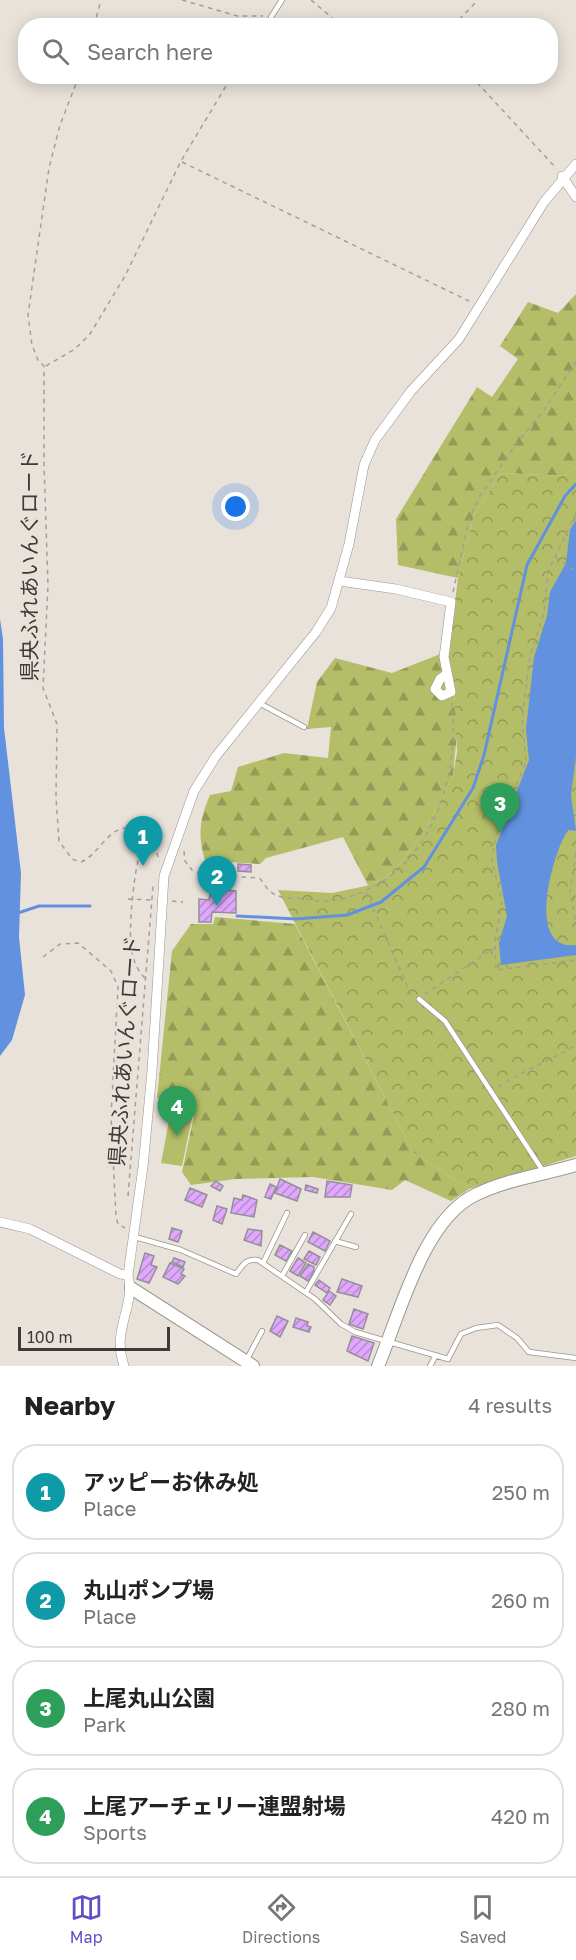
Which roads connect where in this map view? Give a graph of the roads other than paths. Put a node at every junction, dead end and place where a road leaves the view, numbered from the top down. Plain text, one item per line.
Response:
1 (280, 0) edge
2 (271, 16) road end
3 (576, 164) edge
4 (562, 176) junction
5 (576, 197) edge
6 (339, 581) junction
7 (447, 674) junction
8 (259, 703) junction
9 (304, 727) dead end
10 (418, 999) road end
11 (576, 1165) edge
12 (544, 1174) junction
13 (287, 1213) dead end
14 (351, 1214) dead end
15 (0, 1222) edge
16 (132, 1230) junction
17 (305, 1235) dead end
18 (335, 1241) junction
19 (356, 1247) dead end
20 (263, 1263) junction
21 (282, 1276) junction
22 (130, 1281) junction
23 (306, 1292) junction
24 (262, 1331) dead end
25 (388, 1341) junction
26 (436, 1355) junction
27 (576, 1358) edge
28 (249, 1364) edge
29 (124, 1366) edge
30 (378, 1366) edge
31 (430, 1366) edge

1 - 2 lane
3 - 4 street
4 - 5 street
4 - 6 street
6 - 7 street
6 - 8 street
7 - 7 street
8 - 9 lane
8 - 16 street
10 - 12 lane
11 - 12 street
12 - 25 street
13 - 20 lane
14 - 18 lane
15 - 22 street
16 - 20 lane
16 - 22 street
17 - 21 lane
18 - 19 lane
18 - 23 lane
20 - 21 lane
21 - 23 lane
22 - 28 street
22 - 29 street
23 - 25 lane
24 - 28 lane
25 - 26 lane
25 - 30 street
26 - 27 lane
26 - 31 lane

